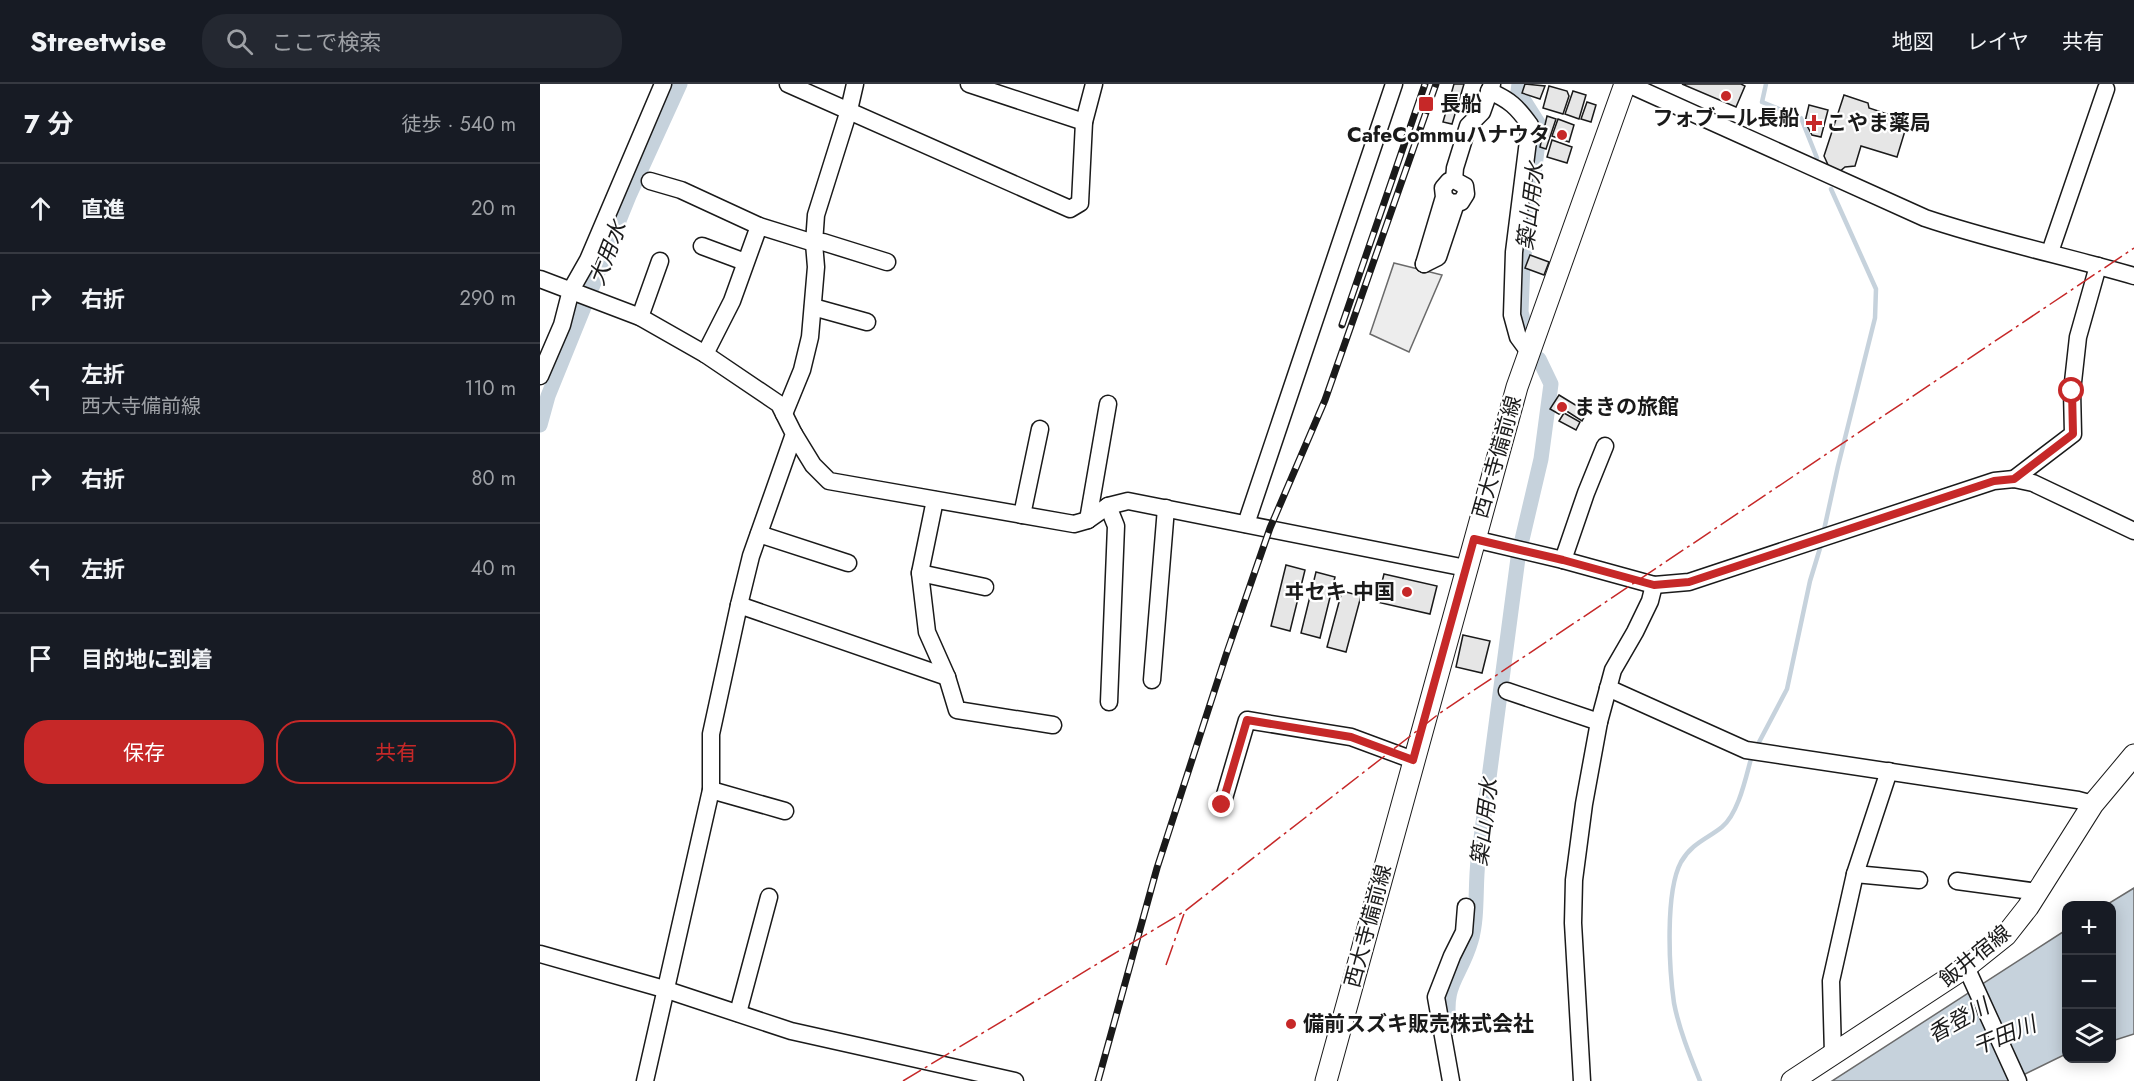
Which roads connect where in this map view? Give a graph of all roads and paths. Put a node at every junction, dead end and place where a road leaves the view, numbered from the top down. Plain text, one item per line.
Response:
1 (663, 84) edge
2 (788, 84) edge
3 (855, 84) edge
4 (969, 84) edge
5 (1094, 84) edge
6 (1394, 84) edge
7 (1627, 84) edge
8 (1491, 88) edge
9 (2106, 89) dead end
10 (849, 110) junction
11 (1084, 122) junction
12 (650, 181) dead end
13 (1450, 200) dead end
14 (759, 226) junction
15 (814, 243) junction
16 (702, 246) dead end
17 (2050, 252) junction
18 (660, 261) dead end
19 (746, 262) junction
20 (887, 262) dead end
21 (2098, 266) junction
22 (2134, 276) edge
23 (540, 279) edge
24 (574, 291) junction
25 (813, 307) junction
26 (640, 317) junction
27 (867, 322) dead end
28 (1529, 352) junction
29 (705, 354) junction
30 (540, 376) edge
31 (1108, 404) dead end
32 (784, 414) junction
33 (1040, 429) dead end
34 (795, 434) junction
35 (1605, 446) dead end
36 (2014, 479) junction
37 (935, 500) junction
38 (1108, 506) junction
39 (1166, 508) junction
40 (1022, 515) junction
41 (1089, 520) junction
42 (1246, 524) junction
43 (2134, 531) edge
44 (759, 534) junction
45 (1474, 539) junction
46 (1563, 560) junction
47 (848, 564) dead end
48 (1466, 568) junction
49 (920, 573) junction
50 (1654, 585) junction
51 (985, 586) dead end
52 (739, 605) junction
53 (947, 677) junction
54 (1152, 680) dead end
55 (1608, 688) junction
56 (1507, 691) dead end
57 (1109, 702) dead end
58 (1599, 722) junction
59 (1053, 725) dead end
60 (2134, 755) edge
61 (1413, 760) junction
62 (1889, 771) junction
63 (711, 790) junction
64 (2093, 804) junction
65 (1222, 805) dead end
66 (785, 812) dead end
67 (1855, 874) junction
68 (1919, 880) dead end
69 (1958, 881) dead end
70 (2038, 892) junction
71 (769, 897) dead end
72 (1466, 907) dead end
73 (540, 954) edge
74 (1970, 974) junction
75 (664, 989) junction
76 (738, 1013) junction
77 (1833, 1054) junction
78 (645, 1081) edge
79 (1015, 1081) edge
80 (1326, 1081) edge
81 (1450, 1081) edge
82 (1582, 1081) edge
83 (1792, 1081) edge
84 (2018, 1081) edge

1 - 24 street
2 - 10 street
3 - 10 street
4 - 11 street
5 - 11 street
6 - 42 street
7 - 17 street
7 - 28 main road, 西大寺備前線
8 - 13 street
8 - 28 street
9 - 17 street
10 - 11 street
10 - 15 street
12 - 14 street
14 - 15 street
14 - 19 street
15 - 20 street
15 - 25 street
16 - 19 street
17 - 21 street
18 - 26 street
19 - 29 street
21 - 22 street
21 - 36 street
23 - 24 street
24 - 26 street
24 - 30 street
25 - 27 street
25 - 32 street
26 - 29 street
28 - 45 main road, 西大寺備前線
29 - 32 street
31 - 41 street
32 - 34 street
33 - 40 street
34 - 37 street
34 - 44 street
35 - 46 street
36 - 43 street
36 - 50 street
37 - 40 street
37 - 49 street
38 - 39 street
38 - 41 street
38 - 57 street
39 - 42 street
39 - 54 street
40 - 41 street
42 - 48 street
44 - 47 street
44 - 52 street
45 - 46 street
45 - 48 main road, 西大寺備前線
46 - 50 street
48 - 61 main road, 西大寺備前線
49 - 51 street
49 - 53 street
50 - 55 street
52 - 53 street
52 - 63 street
53 - 59 street
55 - 58 street
55 - 62 street
56 - 58 street
58 - 82 street
60 - 64 main road, 飯井宿線
61 - 65 street
61 - 80 main road, 西大寺備前線
62 - 64 street
62 - 67 street
63 - 66 street
63 - 75 street
64 - 70 main road, 飯井宿線
67 - 68 street
67 - 77 street
69 - 70 street
70 - 74 main road, 飯井宿線
71 - 76 street
72 - 81 street
73 - 75 street
74 - 77 main road, 飯井宿線
74 - 84 street
75 - 76 street
75 - 78 street
76 - 79 street
77 - 83 main road, 飯井宿線

